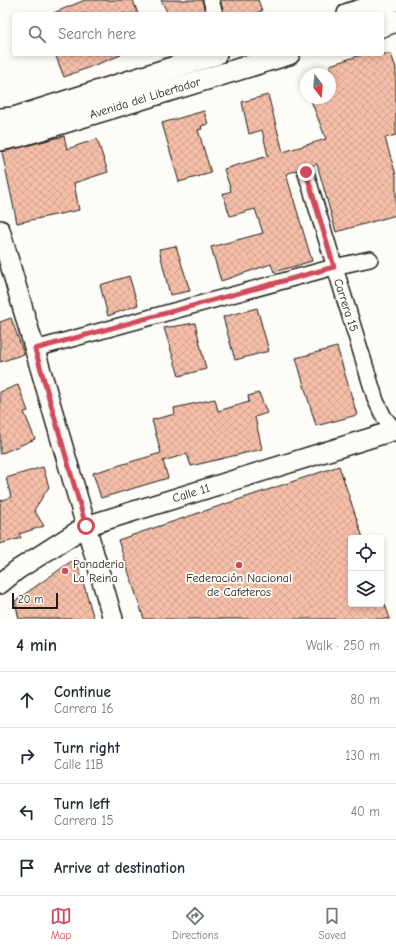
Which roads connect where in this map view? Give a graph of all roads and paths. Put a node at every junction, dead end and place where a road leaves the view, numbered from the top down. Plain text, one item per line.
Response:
1 (211, 0) edge
2 (394, 0) edge
3 (214, 12) edge
4 (355, 12) edge
5 (396, 21) edge
6 (384, 25) edge
7 (210, 56) edge
8 (282, 56) edge
9 (0, 119) edge
10 (0, 140) edge
11 (306, 172) dead end
12 (0, 230) edge
13 (370, 259) dead end
14 (334, 267) junction
15 (35, 349) junction
16 (396, 431) edge
17 (86, 526) junction
18 (0, 584) edge
19 (113, 619) edge

1 - 3 street
2 - 4 main road
5 - 6 main road
7 - 9 main road, Avenida del Libertador
8 - 10 main road, Avenida del Libertador
11 - 14 street, Carrera 15
12 - 15 street
13 - 14 street
14 - 15 street
14 - 16 street, Carrera 15
15 - 17 street
16 - 17 street, Calle 11
17 - 18 street, Calle 11
17 - 19 street

